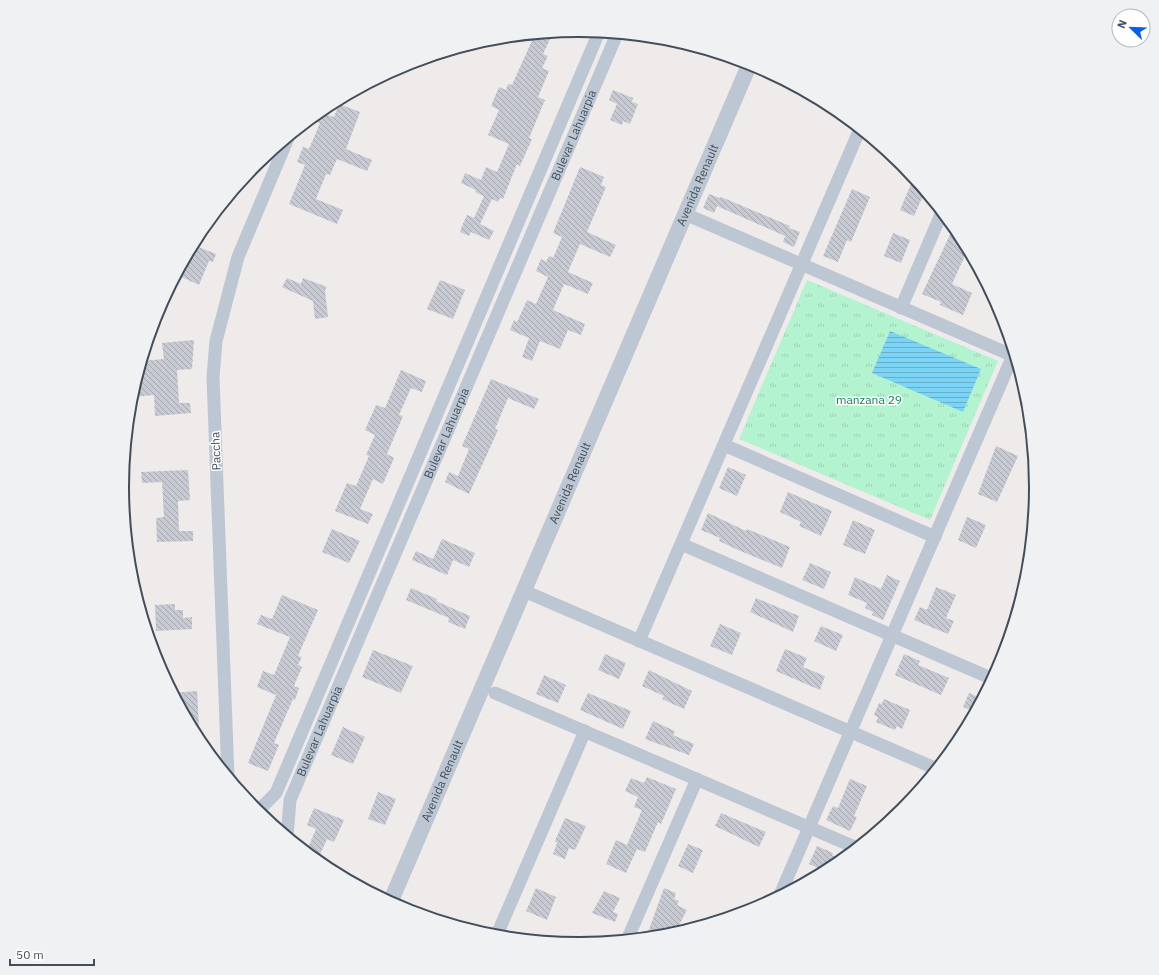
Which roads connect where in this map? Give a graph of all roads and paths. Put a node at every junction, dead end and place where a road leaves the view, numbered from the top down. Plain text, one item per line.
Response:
1 (597, 38) edge
2 (616, 39) edge
3 (747, 69) edge
4 (858, 133) edge
5 (284, 147) edge
6 (685, 214) junction
7 (940, 217) edge
8 (801, 265) junction
9 (901, 308) junction
10 (1009, 353) edge
11 (1012, 360) edge
12 (724, 445) junction
13 (935, 537) junction
14 (681, 544) junction
15 (524, 591) junction
16 (892, 636) junction
17 (640, 641) junction
18 (988, 677) edge
19 (496, 692) dead end
20 (585, 731) junction
21 (851, 732) junction
22 (933, 767) edge
23 (228, 769) edge
24 (697, 779) junction
25 (276, 793) junction
26 (290, 800) junction
27 (262, 807) edge
28 (809, 828) junction
29 (287, 831) edge
30 (852, 846) edge
31 (782, 890) edge
32 (392, 897) edge
33 (499, 930) edge
34 (629, 935) edge

1 - 25 street
2 - 26 street, Bulevar Lahuarpia
3 - 6 street, Avenida Renault
4 - 8 street
5 - 23 street, Paccha
6 - 8 street
6 - 15 street, Avenida Renault
7 - 9 street
8 - 9 street
8 - 12 street
9 - 10 street
11 - 13 street
12 - 13 street
12 - 14 street
13 - 16 street
14 - 16 street
14 - 17 street
15 - 17 street
15 - 32 street, Avenida Renault
16 - 18 street
16 - 21 street
17 - 21 street
19 - 20 street
20 - 24 street
20 - 33 street
21 - 22 street
21 - 28 street
24 - 28 street
24 - 34 street
25 - 26 street
25 - 27 street
26 - 29 street, Bulevar Lahuarpia
28 - 30 street
28 - 31 street

